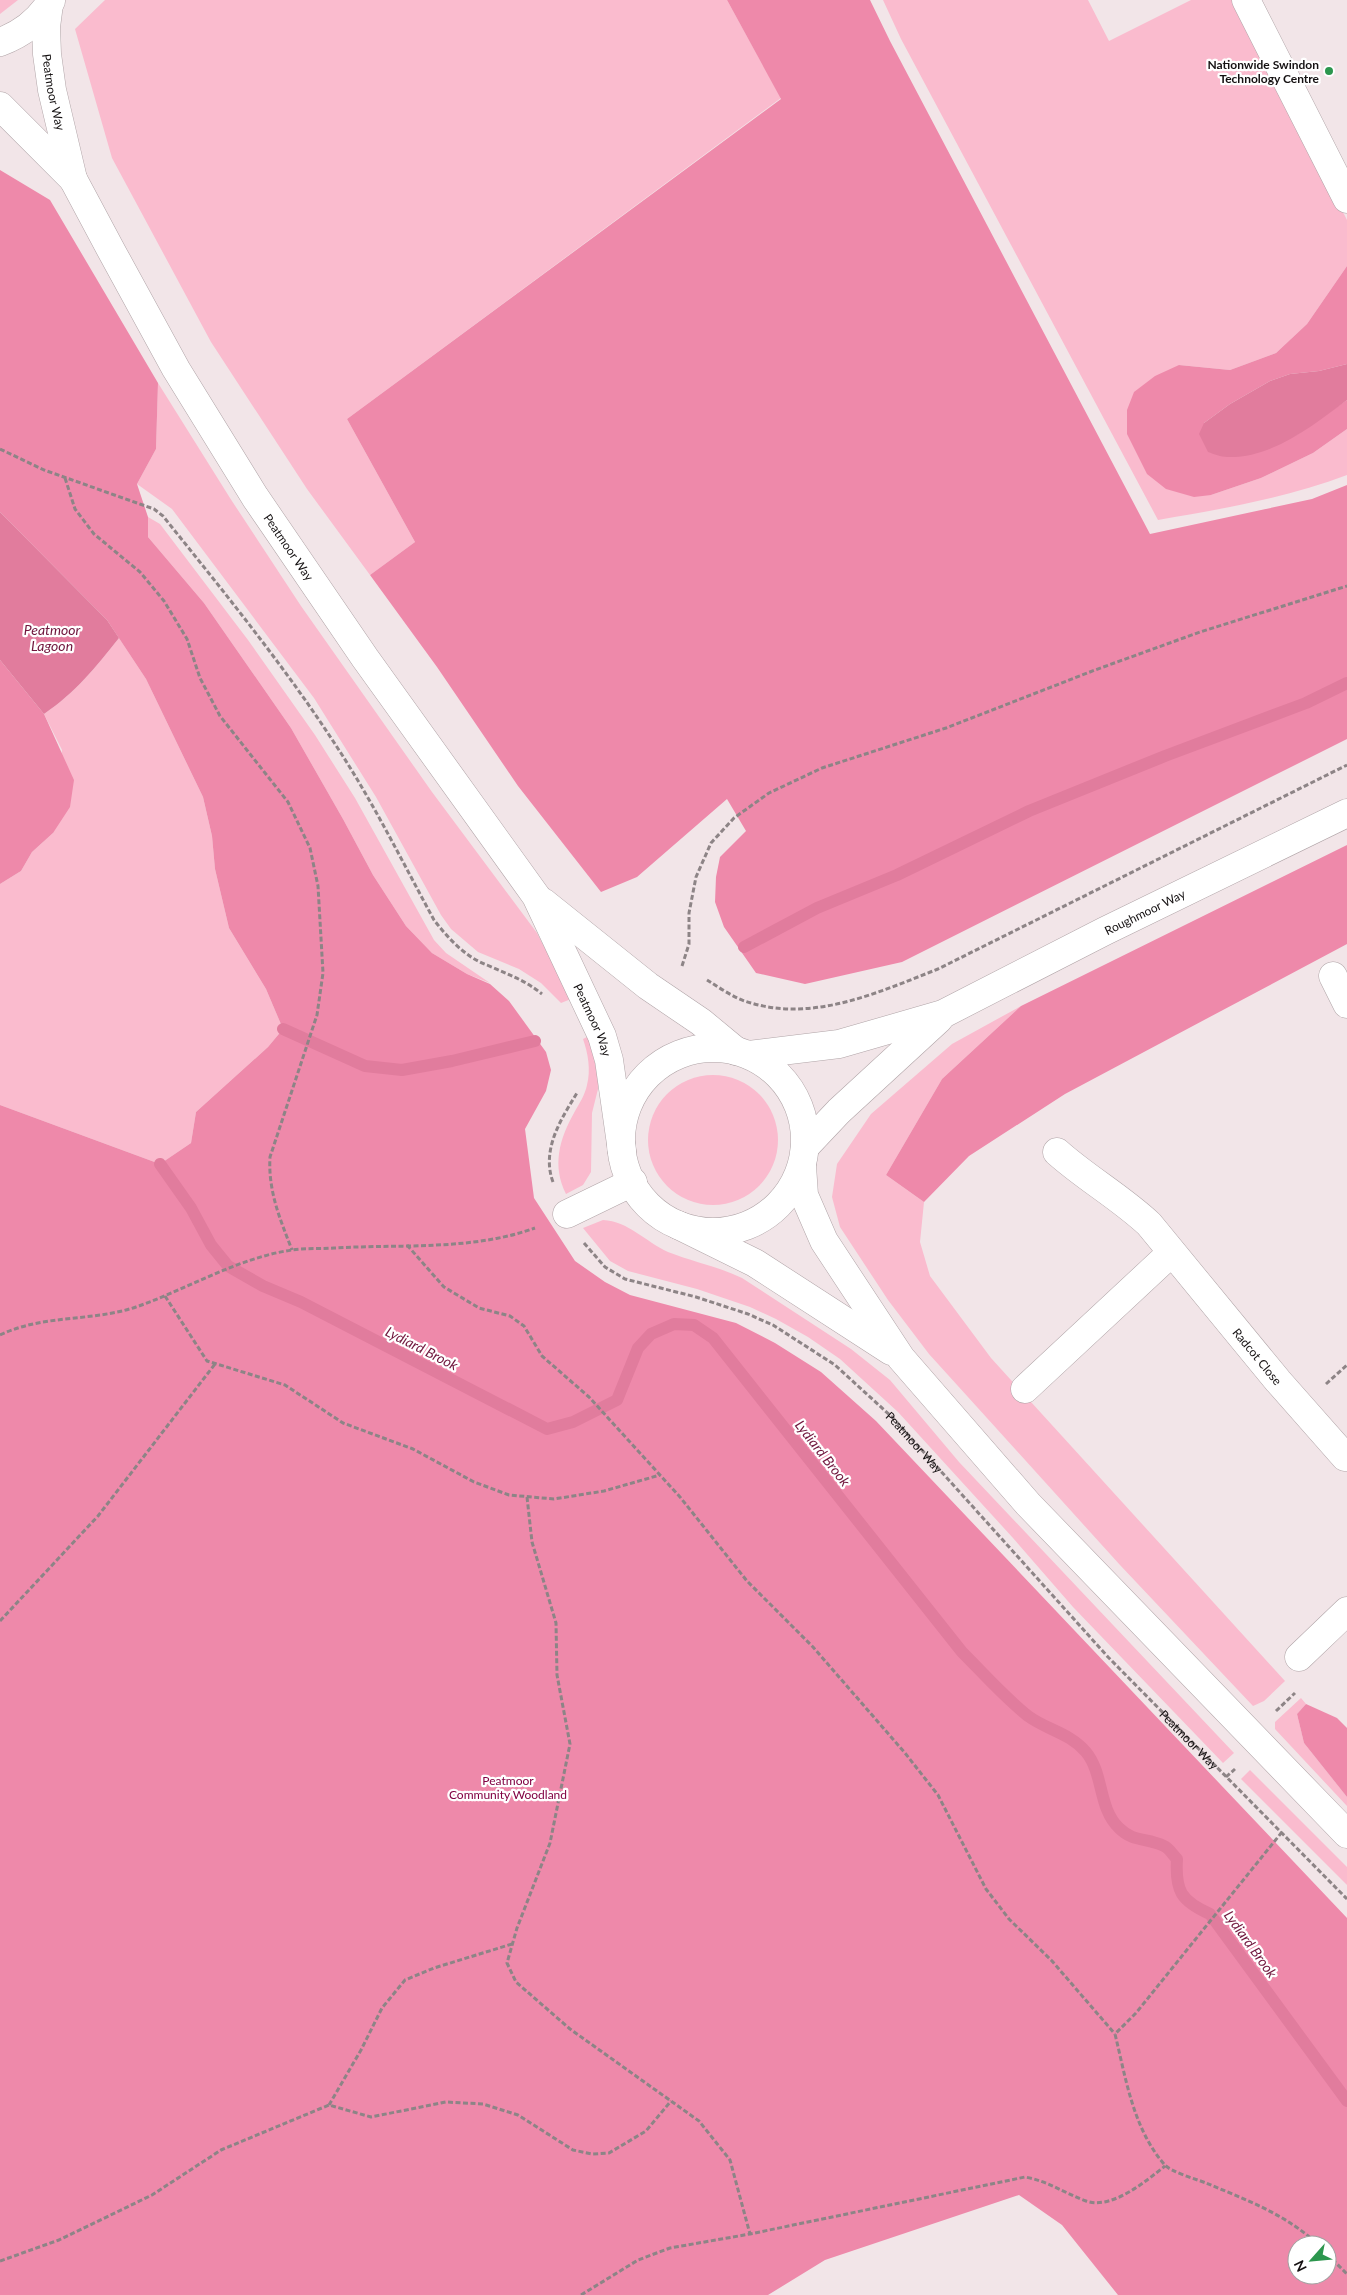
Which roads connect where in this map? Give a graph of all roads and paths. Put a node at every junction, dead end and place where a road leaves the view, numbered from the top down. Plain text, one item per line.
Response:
1 (1246, 0) edge
2 (50, 2) edge
3 (0, 42) edge
4 (0, 106) edge
5 (73, 179) junction
6 (1347, 199) edge
7 (0, 450) edge
8 (65, 478) junction
9 (1347, 586) edge
10 (1347, 766) edge
11 (1347, 813) edge
12 (536, 896) junction
13 (690, 971) dead end
14 (698, 976) dead end
15 (1333, 976) dead end
16 (543, 995) dead end
17 (1347, 1004) edge
18 (943, 1014) junction
19 (743, 1053) junction
20 (577, 1092) dead end
21 (622, 1151) junction
22 (1057, 1152) dead end
23 (803, 1156) junction
24 (633, 1182) junction
25 (567, 1214) junction
26 (678, 1224) junction
27 (408, 1245) junction
28 (292, 1250) junction
29 (1171, 1254) junction
30 (165, 1296) junction
31 (0, 1335) edge
32 (901, 1358) junction
33 (215, 1364) junction
34 (1026, 1390) dead end
35 (1346, 1458) edge
36 (660, 1475) junction
37 (527, 1497) junction
38 (1347, 1611) edge
39 (0, 1621) edge
40 (1299, 1657) dead end
41 (1282, 1832) junction
42 (1347, 1834) edge
43 (1347, 1899) edge
44 (512, 1944) junction
45 (1115, 2034) junction
46 (670, 2102) junction
47 (329, 2105) junction
48 (1165, 2166) junction
49 (750, 2234) junction
50 (1306, 2235) edge
51 (0, 2261) edge
52 (1337, 2264) edge
53 (1347, 2274) edge
54 (580, 2295) edge

1 - 6 main road
2 - 3 main road
2 - 5 main road, Peatmoor Way
4 - 5 main road, Peatmoor Way
5 - 12 main road, Peatmoor Way
7 - 8 path
8 - 16 path
8 - 28 path
9 - 13 path
10 - 14 path
11 - 18 main road, Roughmoor Way
12 - 19 main road, Peatmoor Way
12 - 21 main road, Peatmoor Way
15 - 17 main road
18 - 19 main road, Roughmoor Way
18 - 23 main road, Roughmoor Way
19 - 21 main road
19 - 23 main road, Peatmoor Way
20 - 25 path, Peatmoor Way
21 - 24 main road
22 - 29 main road, Radcot Close
23 - 26 main road
23 - 32 main road
24 - 25 main road
24 - 26 main road
25 - 27 path
25 - 41 path, Peatmoor Way
26 - 32 main road
27 - 28 path
27 - 36 path
28 - 30 path
29 - 34 main road
29 - 35 main road, Radcot Close
30 - 31 path
30 - 33 path
32 - 42 main road
33 - 37 path
33 - 39 path
36 - 37 path
36 - 45 path
37 - 44 path
38 - 40 main road
41 - 43 path, Peatmoor Way
41 - 45 path
44 - 46 path
44 - 47 path
45 - 48 path
46 - 47 path
46 - 49 path
47 - 51 path
48 - 49 path
48 - 50 path
49 - 54 path
52 - 53 path

